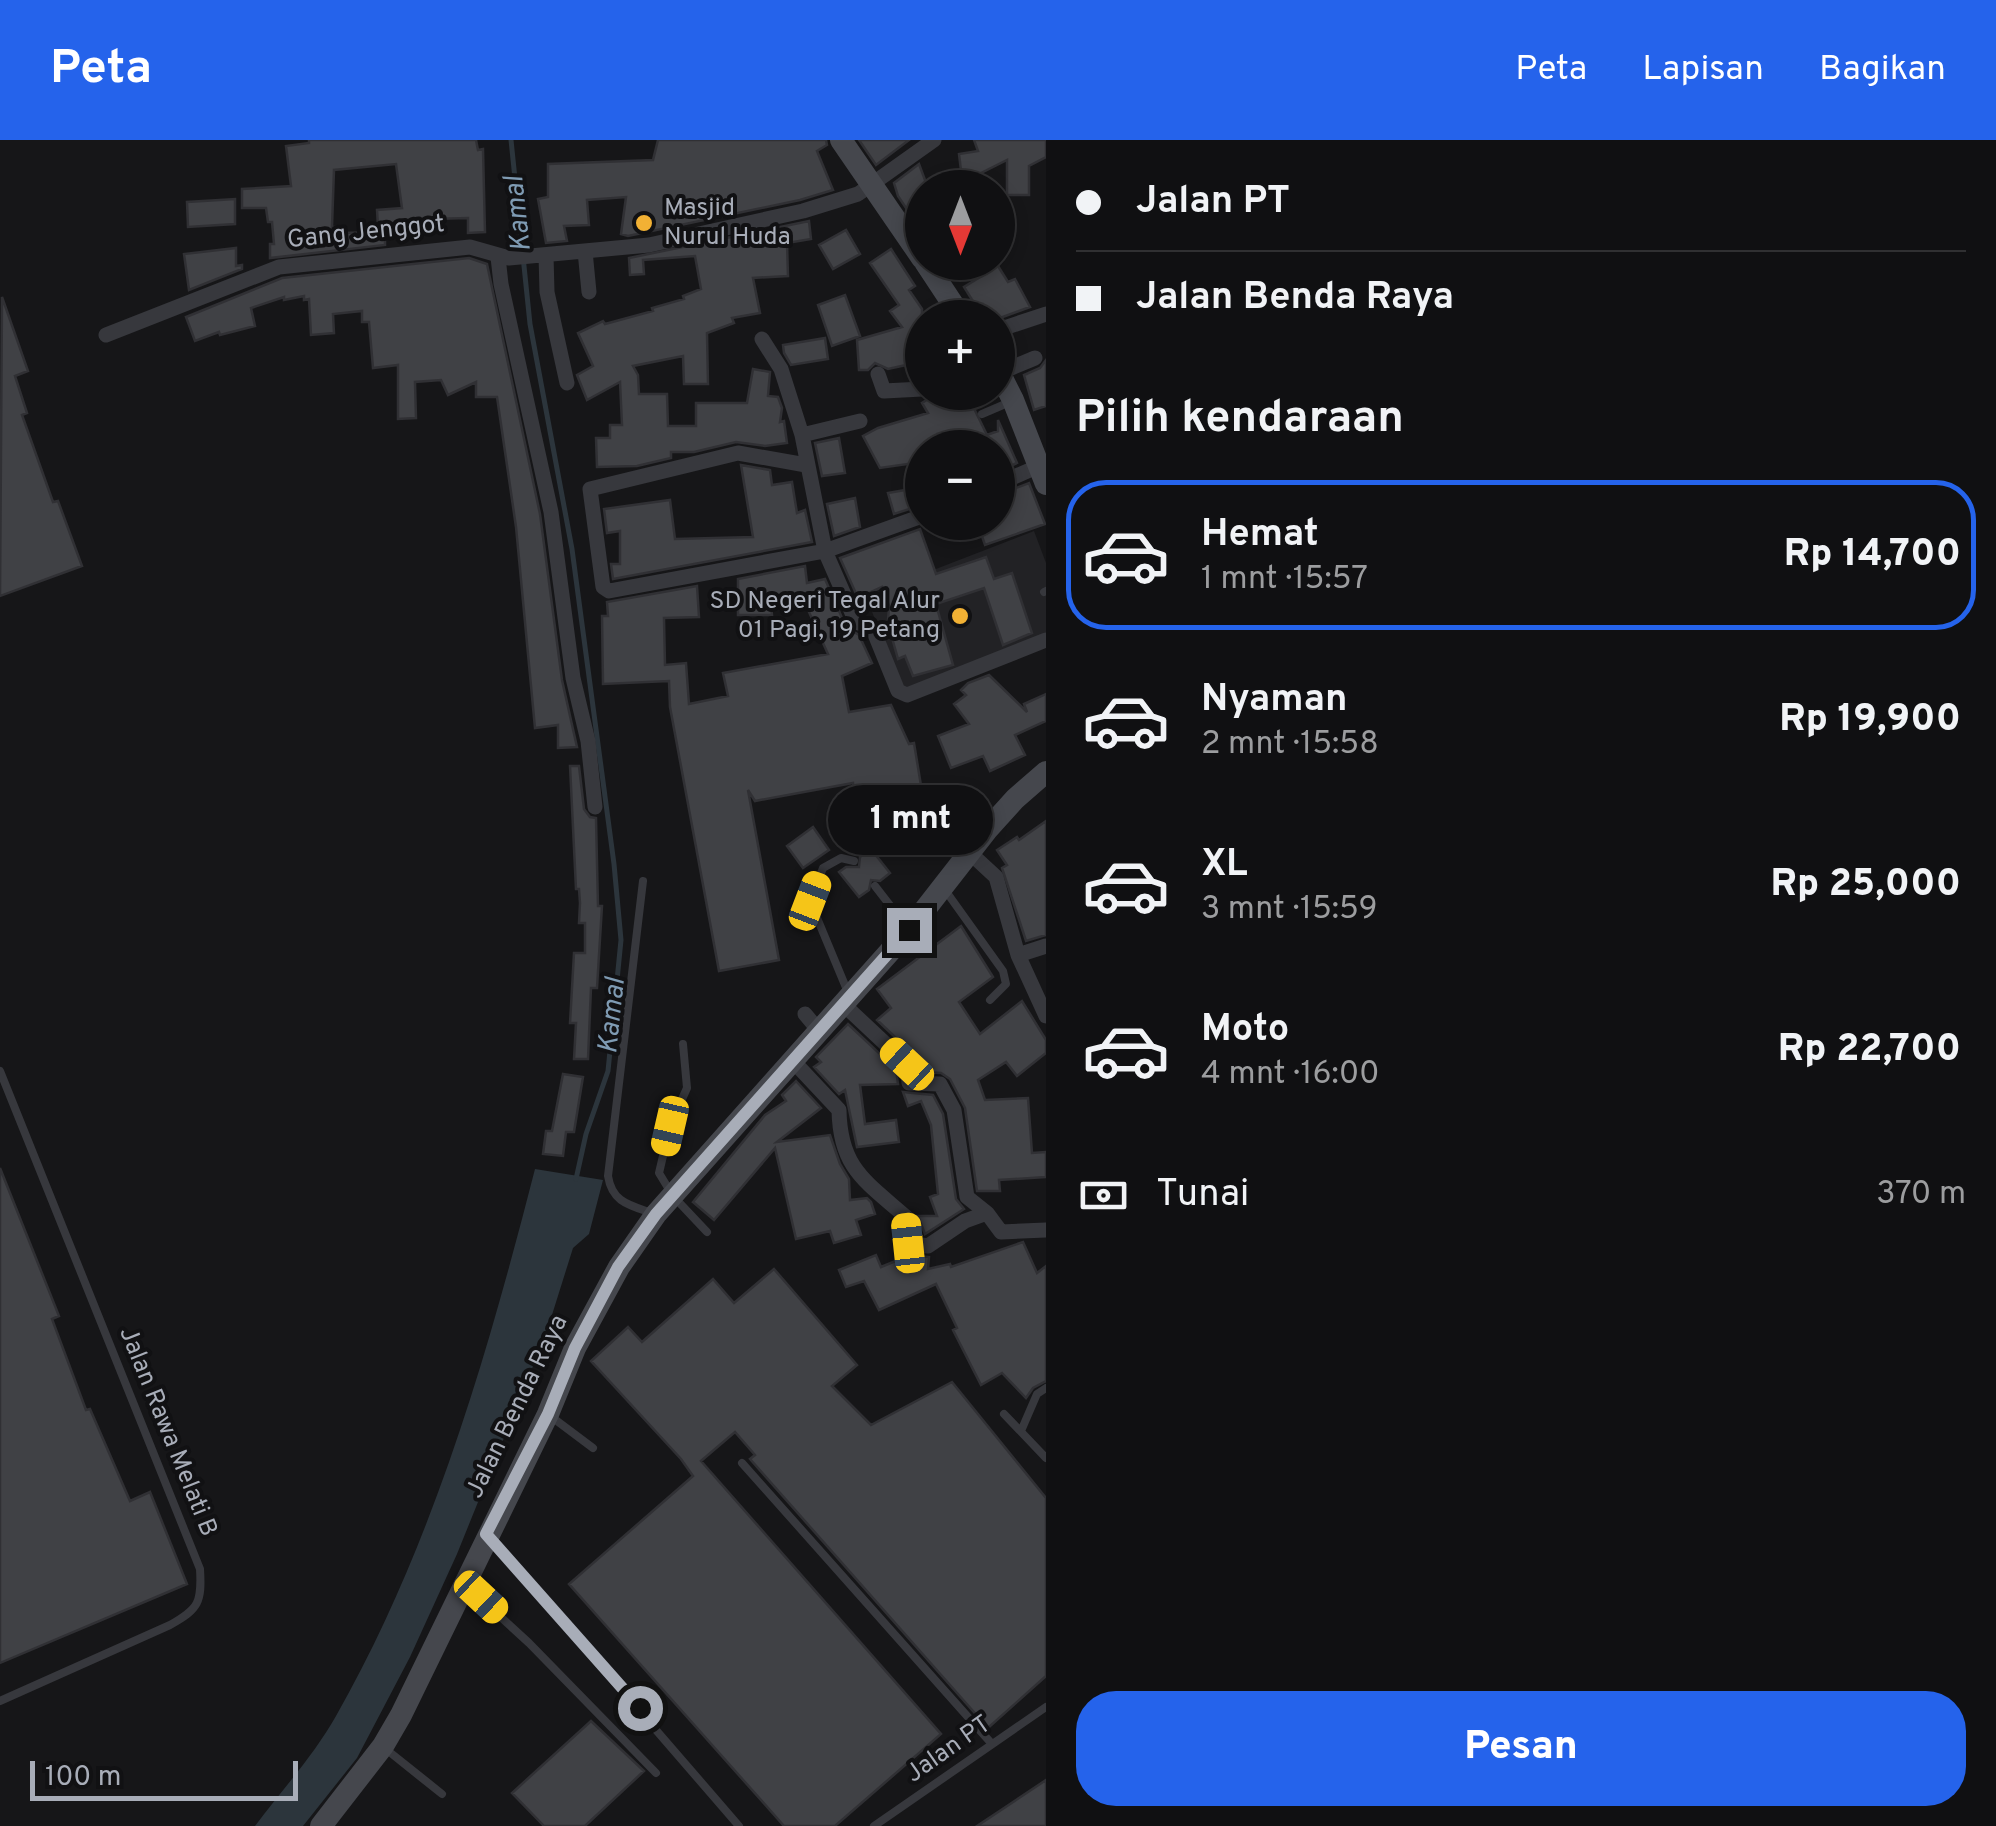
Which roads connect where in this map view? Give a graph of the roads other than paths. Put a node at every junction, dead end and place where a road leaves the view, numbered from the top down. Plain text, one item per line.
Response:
1 (841, 140) edge
2 (934, 140) edge
3 (872, 182) junction
4 (905, 232) edge
5 (586, 251) junction
6 (540, 255) junction
7 (503, 258) junction
8 (589, 292) dead end
9 (1046, 314) edge
10 (1015, 324) edge
11 (106, 335) dead end
12 (762, 339) dead end
13 (1035, 358) dead end
14 (1015, 365) edge
15 (878, 374) dead end
16 (567, 383) dead end
17 (905, 390) edge
18 (1015, 405) edge
19 (991, 410) edge
20 (982, 414) dead end
21 (860, 421) dead end
22 (802, 435) junction
23 (806, 465) junction
24 (1043, 475) edge
25 (1015, 481) edge
26 (905, 522) edge
27 (825, 551) junction
28 (1046, 640) edge
29 (1046, 772) edge
30 (596, 807) dead end
31 (969, 852) junction
32 (854, 862) dead end
33 (643, 881) dead end
34 (875, 886) dead end
35 (942, 886) junction
36 (909, 930) junction
37 (1046, 946) edge
38 (1018, 956) junction
39 (846, 996) junction
40 (990, 1000) dead end
41 (1046, 1016) edge
42 (683, 1044) dead end
43 (794, 1062) junction
44 (0, 1071) edge
45 (673, 1196) junction
46 (987, 1213) junction
47 (656, 1214) junction
48 (1046, 1230) edge
49 (707, 1232) dead end
50 (1046, 1388) edge
51 (548, 1414) junction
52 (1004, 1414) dead end
53 (1021, 1431) junction
54 (593, 1448) dead end
55 (1046, 1458) edge
56 (742, 1463) dead end
57 (486, 1534) junction
58 (466, 1584) junction
59 (0, 1701) edge
60 (1046, 1706) edge
61 (992, 1744) junction
62 (383, 1746) junction
63 (656, 1773) dead end
64 (442, 1794) dead end
65 (330, 1822) edge
66 (738, 1826) edge
67 (874, 1826) edge

1 - 3 main road
2 - 3 street, Gang Jenggot
3 - 4 main road
3 - 5 street, Gang Jenggot
5 - 6 street, Gang Jenggot
5 - 8 street
6 - 7 street, Gang Jenggot
6 - 16 street
7 - 11 street, Gang Jenggot
7 - 30 street
9 - 10 street
12 - 22 street
13 - 14 street
15 - 17 street
18 - 24 main road
19 - 20 lane
21 - 22 street
22 - 23 street
23 - 27 street
23 - 27 street
24 - 25 street
26 - 27 street
27 - 28 street
29 - 31 main road, Jalan Benda Raya
31 - 35 main road, Jalan Benda Raya
31 - 38 street
32 - 39 lane
33 - 47 lane
34 - 36 lane
35 - 36 main road, Jalan Benda Raya
35 - 40 lane
36 - 39 main road, Jalan Benda Raya
37 - 38 street
38 - 41 street
39 - 43 main road, Jalan Benda Raya
39 - 46 street
42 - 45 lane
43 - 45 main road, Jalan Benda Raya
43 - 46 street
44 - 59 lane, Jalan Rawa Melati B
45 - 47 main road, Jalan Benda Raya
45 - 49 lane
46 - 48 street
47 - 51 main road, Jalan Benda Raya
50 - 53 lane
51 - 54 lane
51 - 57 main road, Jalan Benda Raya
52 - 53 lane
53 - 55 lane
56 - 61 lane
57 - 58 main road, Jalan Benda Raya
57 - 66 lane
58 - 62 main road, Jalan Benda Raya
58 - 63 lane
60 - 61 lane, Jalan PT
61 - 67 lane, Jalan PT
62 - 64 lane
62 - 65 main road, Jalan Benda Raya

